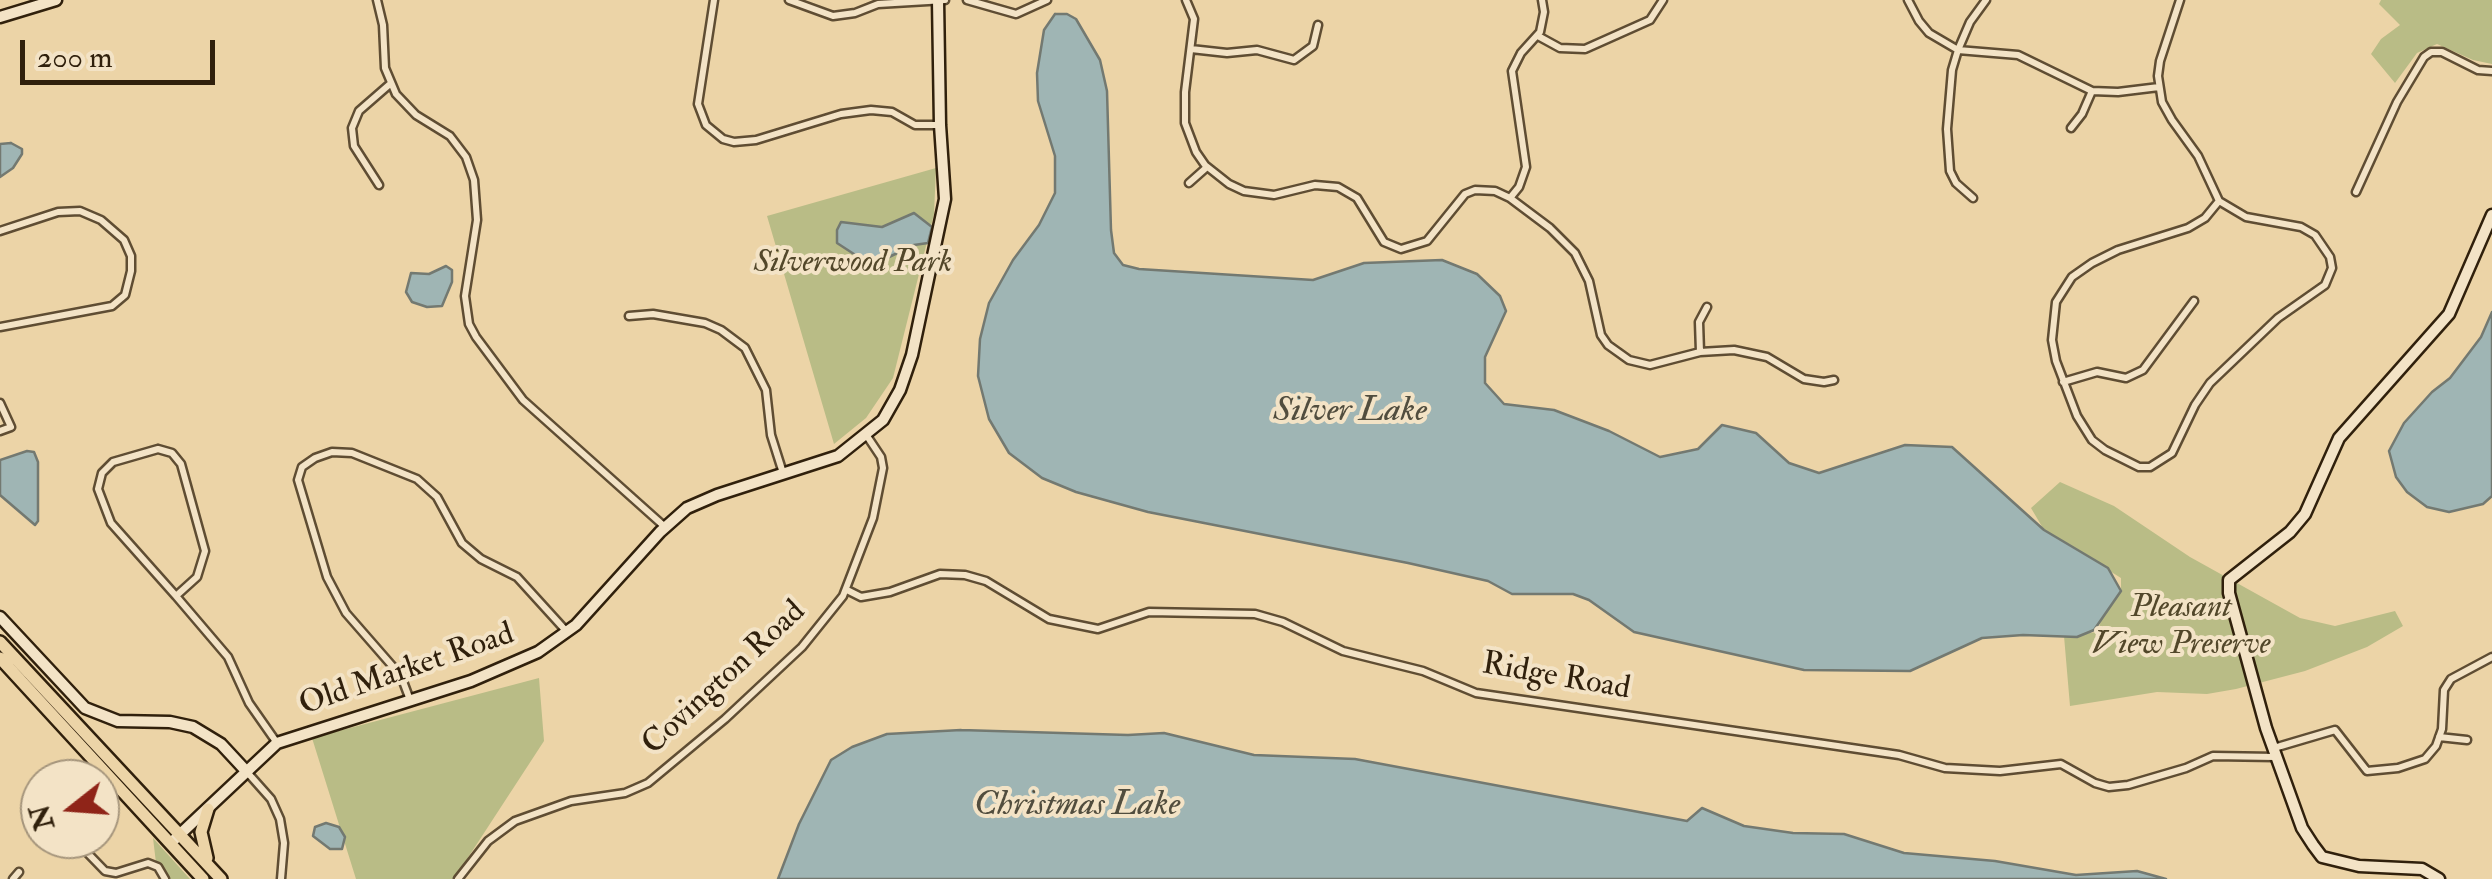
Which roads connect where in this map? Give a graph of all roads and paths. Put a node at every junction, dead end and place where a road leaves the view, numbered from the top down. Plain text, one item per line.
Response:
1 (56, 0) edge
2 (377, 0) edge
3 (714, 0) edge
4 (789, 0) edge
5 (940, 0) edge
6 (968, 0) edge
7 (1047, 0) edge
8 (1186, 0) edge
9 (1542, 0) edge
10 (1663, 0) edge
11 (1908, 0) edge
12 (1986, 0) edge
13 (2180, 0) edge
14 (0, 17) edge
15 (1318, 25) dead end
16 (1538, 36) junction
17 (1191, 49) junction
18 (1958, 50) junction
19 (2492, 71) edge
20 (390, 84) junction
21 (2159, 87) junction
22 (2092, 90) junction
23 (940, 125) junction
24 (2071, 128) dead end
25 (1207, 167) junction
26 (1189, 183) dead end
27 (379, 185) dead end
28 (2356, 192) dead end
29 (1510, 198) junction
30 (1973, 198) dead end
31 (2219, 202) junction
32 (2492, 215) edge
33 (0, 231) edge
34 (2194, 300) dead end
35 (1707, 306) dead end
36 (628, 316) dead end
37 (0, 327) edge
38 (1700, 352) junction
39 (1834, 380) dead end
40 (2063, 382) junction
41 (0, 404) edge
42 (0, 430) edge
43 (867, 436) junction
44 (783, 474) junction
45 (665, 528) junction
46 (847, 590) junction
47 (176, 596) junction
48 (0, 617) edge
49 (567, 632) junction
50 (0, 642) edge
51 (2492, 657) edge
52 (0, 658) edge
53 (410, 700) junction
54 (2440, 736) junction
55 (2467, 740) dead end
56 (278, 743) junction
57 (2274, 752) junction
58 (248, 772) junction
59 (208, 809) junction
60 (182, 834) junction
61 (170, 842) junction
62 (95, 859) edge
63 (213, 876) edge
64 (165, 879) edge
65 (281, 879) edge
66 (458, 879) edge
67 (2440, 879) edge

1 - 14 street
2 - 20 street
3 - 23 street
4 - 5 street
5 - 23 street
6 - 7 street
8 - 17 street
9 - 16 street
10 - 16 street
11 - 18 street
12 - 18 street
13 - 21 street
15 - 17 street
16 - 29 street
17 - 25 street
18 - 22 street
18 - 30 street
19 - 28 street
20 - 27 street
20 - 45 street
21 - 22 street
21 - 31 street
22 - 24 street
23 - 43 street
25 - 26 street
25 - 29 street
29 - 38 street
31 - 40 street
31 - 40 street
32 - 57 street
33 - 37 street
34 - 40 street
35 - 38 street
36 - 44 street
38 - 39 street
41 - 42 street
43 - 44 street, Old Market Road
43 - 46 street, Covington Road
44 - 45 street, Old Market Road
45 - 49 street, Old Market Road
46 - 57 street, Ridge Road
46 - 66 street, Covington Road
47 - 47 street
47 - 56 street
48 - 58 street
49 - 53 street, Old Market Road
49 - 53 street
50 - 60 main road
51 - 54 street
52 - 61 main road
53 - 56 street, Old Market Road
54 - 55 street
54 - 57 street, Ridge Road
56 - 58 street, Old Market Road
57 - 67 street
58 - 59 street, Old Market Road
58 - 65 street
59 - 60 street, Old Market Road
59 - 63 main road
60 - 61 street, Old Market Road
60 - 63 main road
61 - 63 main road
62 - 64 street

